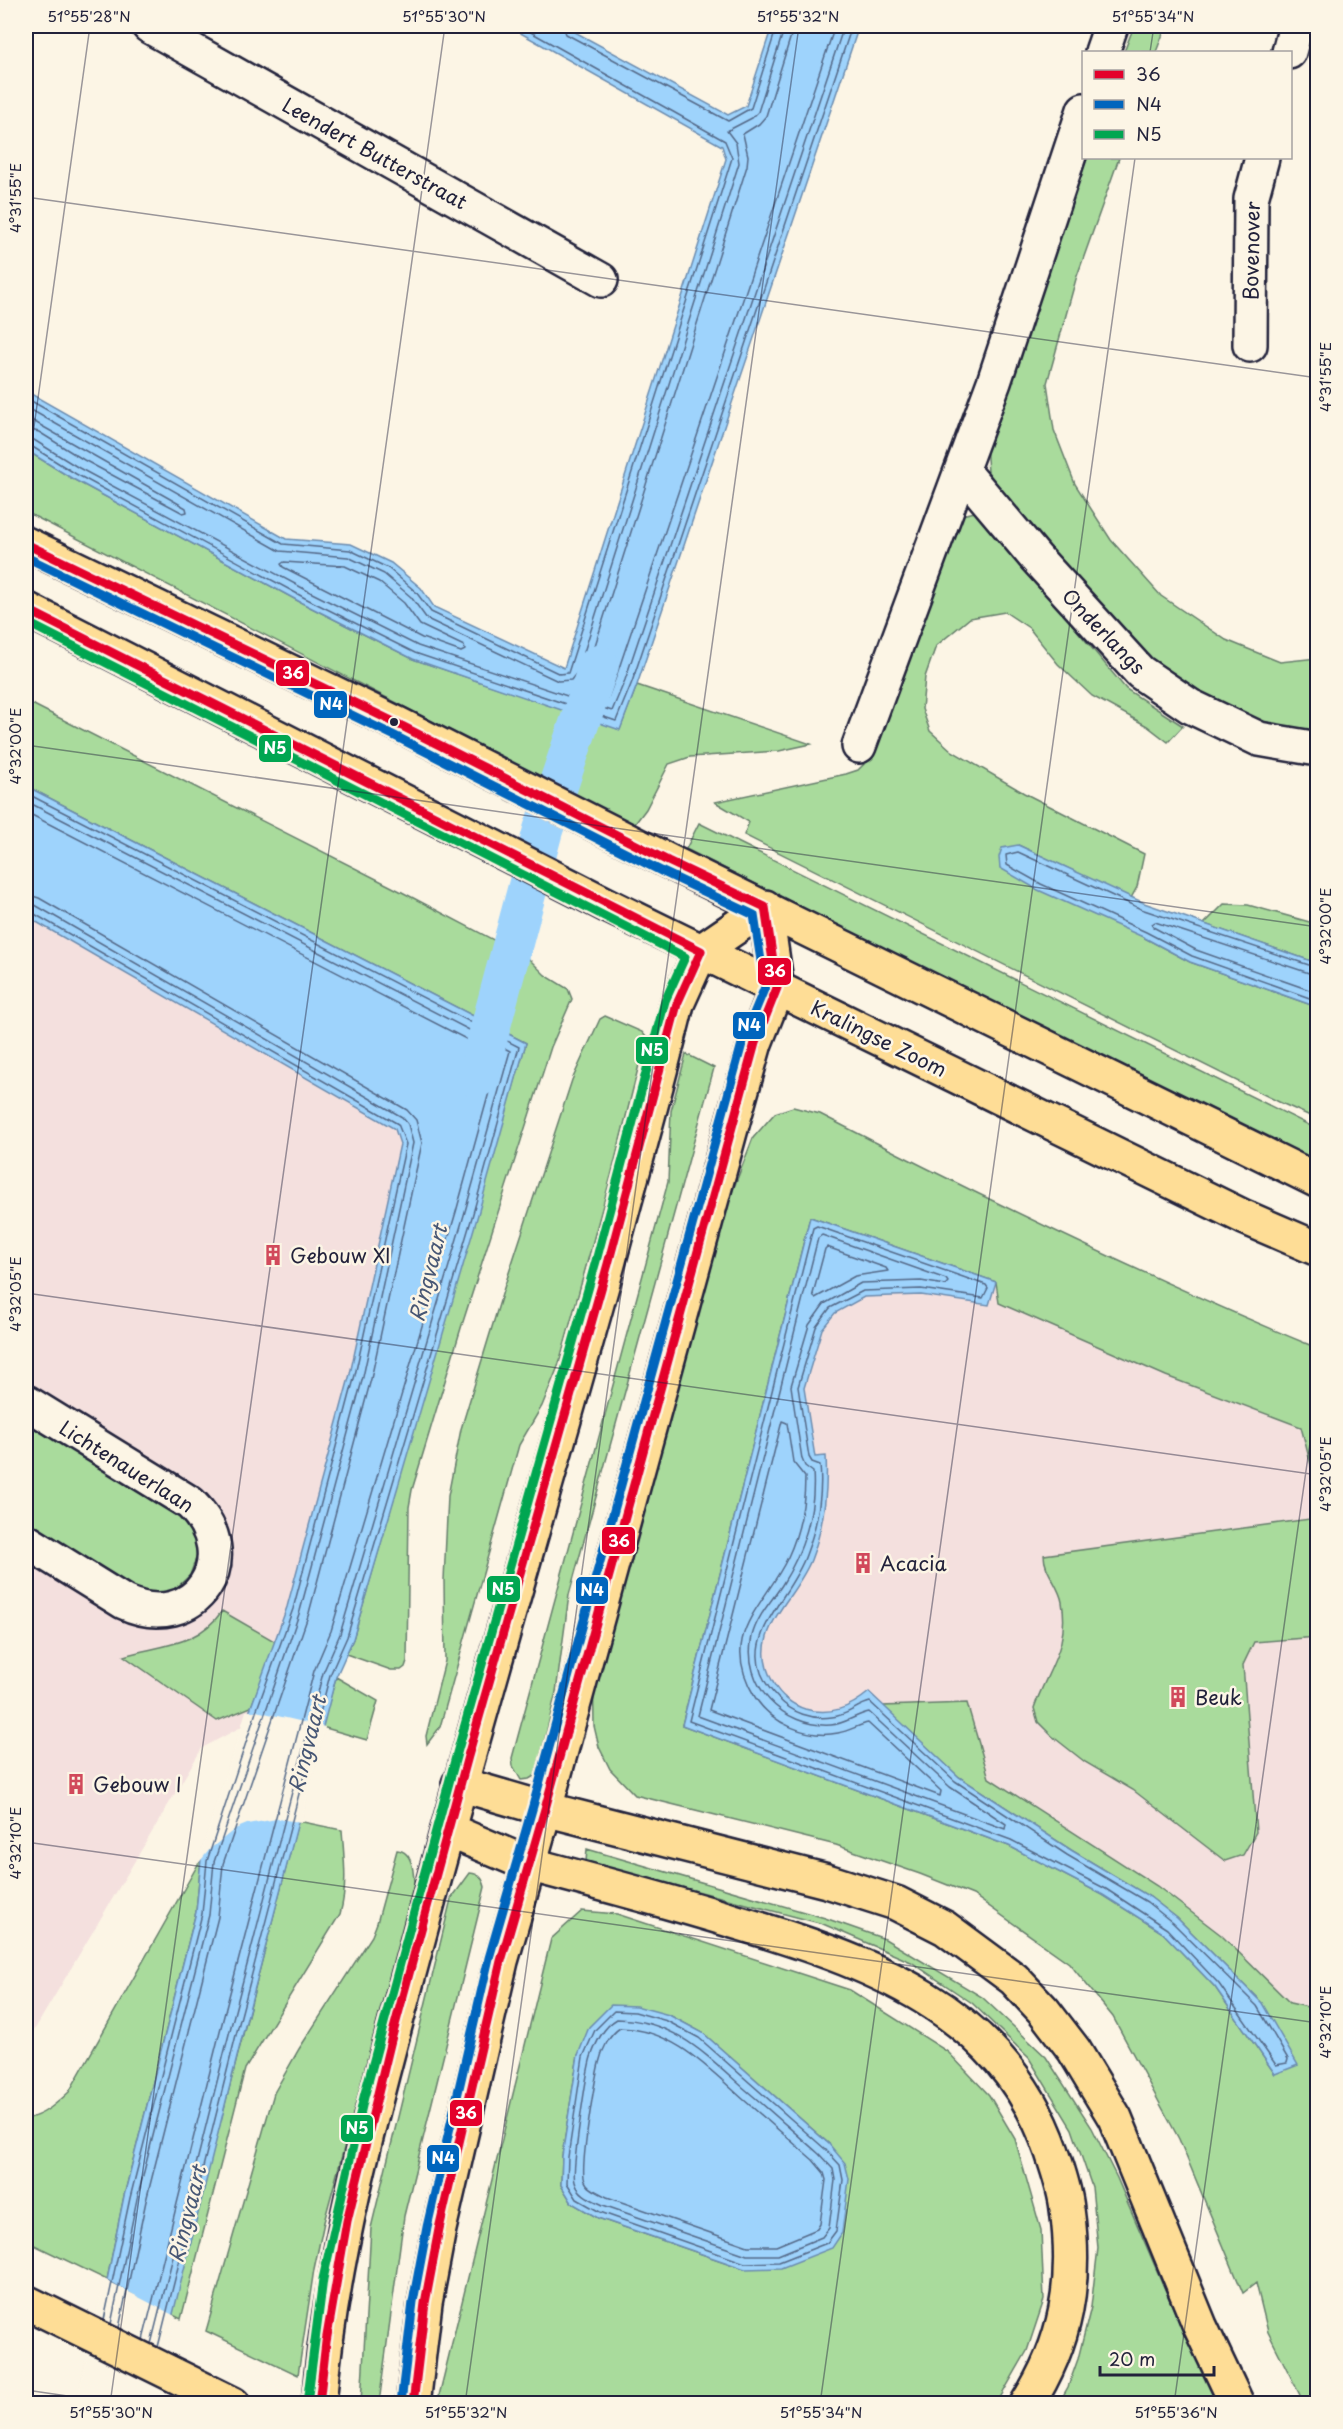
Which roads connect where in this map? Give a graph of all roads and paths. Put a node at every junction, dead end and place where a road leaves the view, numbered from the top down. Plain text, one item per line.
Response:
1 (149, 26) edge
2 (1111, 26) edge
3 (1296, 26) edge
4 (1102, 51) edge
5 (1289, 51) edge
6 (1082, 113) edge
7 (1262, 159) edge
8 (601, 280) dead end
9 (1250, 345) dead end
10 (963, 470) junction
11 (26, 544) edge
12 (26, 609) edge
13 (859, 746) dead end
14 (1317, 749) edge
15 (765, 907) junction
16 (701, 951) junction
17 (777, 988) junction
18 (1317, 1181) edge
19 (1317, 1249) edge
20 (26, 1402) edge
21 (26, 1541) edge
22 (459, 1784) junction
23 (545, 1809) junction
24 (448, 1830) junction
25 (528, 1864) junction
26 (26, 2302) edge
27 (233, 2403) edge
28 (319, 2403) edge
29 (413, 2403) edge
30 (1028, 2403) edge
31 (1237, 2403) edge

1 - 8 street, Leendert Butterstraat
2 - 4 street
3 - 5 street
6 - 10 street
7 - 9 street, Bovenover
10 - 13 street
10 - 14 street, Onderlangs
11 - 15 main road
12 - 16 main road, Kralingse Zoom
15 - 16 main road
15 - 17 main road
15 - 18 main road
16 - 17 main road, Kralingse Zoom
16 - 22 main road
17 - 19 main road, Kralingse Zoom
17 - 23 main road
20 - 21 street, Lichtenauerlaan
22 - 23 main road
22 - 24 main road
23 - 25 main road
23 - 31 main road
24 - 25 main road
24 - 28 main road
25 - 29 main road
25 - 30 main road
26 - 27 main road

